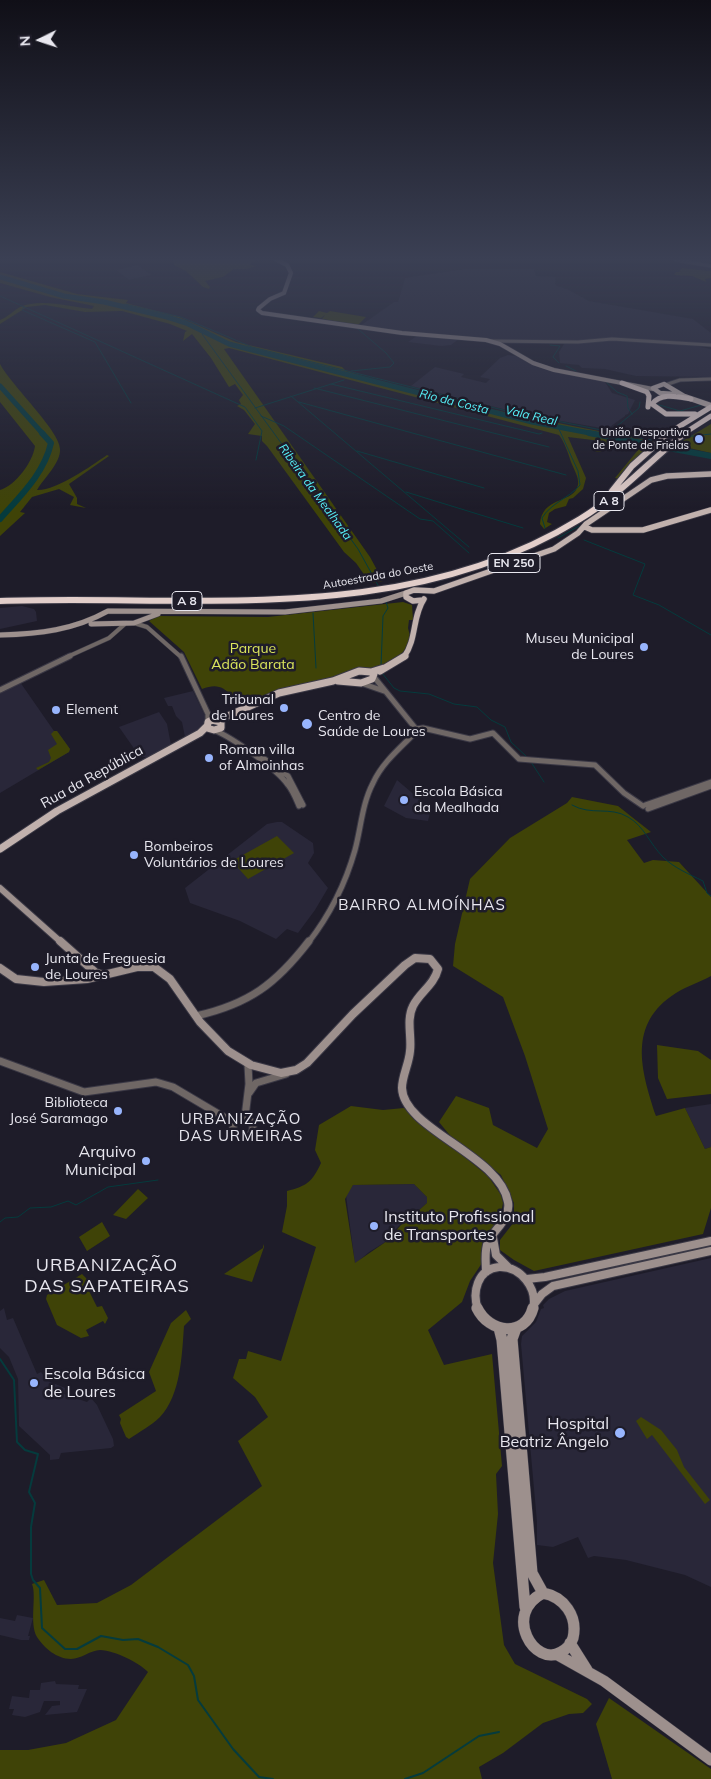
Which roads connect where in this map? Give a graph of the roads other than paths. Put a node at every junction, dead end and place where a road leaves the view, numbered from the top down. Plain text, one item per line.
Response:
1 (504, 343) edge
2 (678, 343) edge
3 (711, 345) edge
4 (562, 369) junction
5 (711, 380) edge
6 (622, 383) junction
7 (665, 384) junction
8 (674, 388) junction
9 (654, 389) junction
10 (663, 394) junction
11 (670, 394) junction
12 (656, 399) junction
13 (691, 399) junction
14 (648, 402) junction
15 (710, 408) edge
16 (711, 416) edge
17 (710, 423) edge
18 (690, 427) junction
19 (670, 436) junction
20 (652, 454) junction
21 (711, 474) edge
22 (612, 491) joint
23 (711, 509) edge
24 (594, 526) junction
25 (578, 533) junction
26 (387, 585) junction
27 (373, 588) junction
28 (406, 593) junction
29 (0, 596) edge
30 (424, 596) junction
31 (391, 599) junction
32 (0, 601) edge
33 (412, 601) junction
34 (417, 608) junction
35 (144, 611) junction
36 (162, 613) junction
37 (147, 618) junction
38 (103, 621) junction
39 (126, 623) junction
40 (134, 623) junction
41 (146, 627) junction
42 (0, 636) edge
43 (112, 636) junction
44 (373, 674) junction
45 (351, 675) junction
46 (333, 681) junction
47 (358, 682) junction
48 (0, 690) edge
49 (386, 692) junction
50 (208, 714) junction
51 (220, 722) junction
52 (210, 727) junction
53 (416, 729) junction
54 (711, 782) edge
55 (711, 786) edge
56 (295, 794) junction
57 (301, 806) dead end
58 (645, 807) junction
59 (0, 849) edge
60 (0, 888) edge
61 (86, 964) junction
62 (0, 968) edge
63 (105, 975) junction
64 (77, 980) junction
65 (196, 1016) junction
66 (0, 1061) edge
67 (255, 1067) junction
68 (287, 1074) junction
69 (252, 1083) junction
70 (242, 1118) junction
71 (227, 1119) junction
72 (232, 1127) junction
73 (493, 1235) junction
74 (711, 1241) edge
75 (711, 1251) edge
76 (509, 1268) junction
77 (486, 1272) junction
78 (527, 1279) junction
79 (535, 1303) junction
80 (499, 1328) junction
81 (516, 1328) junction
82 (543, 1592) junction
83 (525, 1607) junction
84 (570, 1643) junction
85 (556, 1654) junction
86 (587, 1670) junction
87 (711, 1760) edge

1 - 4 main road
2 - 3 street
4 - 6 main road
4 - 9 main road
5 - 7 street
5 - 8 street
6 - 9 main road
6 - 14 highway
7 - 8 main road
7 - 9 main road
8 - 11 main road
8 - 15 main road
9 - 10 main road
9 - 14 highway
10 - 11 main road
10 - 12 highway
11 - 13 main road
12 - 13 highway
12 - 15 highway
13 - 15 main road
14 - 19 highway
15 - 19 highway, Autoestrada do Oeste / A 8
16 - 18 highway, Autoestrada do Oeste / A 8
17 - 18 highway
18 - 19 highway, Autoestrada do Oeste / A 8
19 - 20 highway, Autoestrada do Oeste / A 8
19 - 20 highway
20 - 22 highway, Autoestrada do Oeste / A 8
20 - 26 highway, Autoestrada do Oeste / A 8
21 - 24 main road
22 - 26 highway, Autoestrada do Oeste / A 8
23 - 24 main road
24 - 25 main road
24 - 25 main road
25 - 30 main road, EN 250
26 - 27 highway, Autoestrada do Oeste / A 8
27 - 29 highway, Autoestrada do Oeste / A 8
27 - 32 highway, Autoestrada do Oeste / A 8
28 - 30 main road
28 - 31 main road
28 - 33 main road
30 - 33 main road
30 - 34 main road
31 - 33 main road
31 - 36 main road
33 - 34 main road
34 - 44 main road
35 - 36 main road
35 - 37 main road
35 - 38 main road
36 - 37 main road
37 - 40 main road
37 - 41 street
38 - 39 main road
38 - 42 main road
38 - 43 street
39 - 40 main road
39 - 43 street
40 - 41 street
41 - 50 street
43 - 48 street
44 - 45 main road
44 - 47 main road
44 - 49 street
45 - 46 main road
45 - 47 main road
46 - 47 main road
46 - 51 main road
47 - 49 street
49 - 53 street
50 - 51 street
50 - 52 street
51 - 52 main road
51 - 52 main road
51 - 56 street
52 - 56 street
52 - 59 main road, Rua da República
53 - 58 street
53 - 65 street
54 - 58 street
55 - 58 street
56 - 57 street
60 - 61 main road
61 - 63 main road
61 - 64 main road
62 - 64 main road
63 - 64 main road
63 - 65 main road
65 - 67 main road
66 - 71 street
67 - 68 main road
67 - 69 street
67 - 69 street
68 - 69 street
68 - 73 main road
69 - 70 street
70 - 71 street
70 - 72 street
70 - 72 street
71 - 72 street
73 - 76 main road
73 - 77 main road
74 - 78 main road
75 - 79 main road
76 - 77 main road
76 - 78 main road
77 - 80 main road
78 - 79 main road
79 - 81 main road
80 - 81 main road
80 - 83 main road
81 - 82 main road
82 - 83 main road
82 - 84 main road
83 - 85 main road
84 - 85 main road
84 - 86 main road
85 - 86 main road
86 - 87 main road

